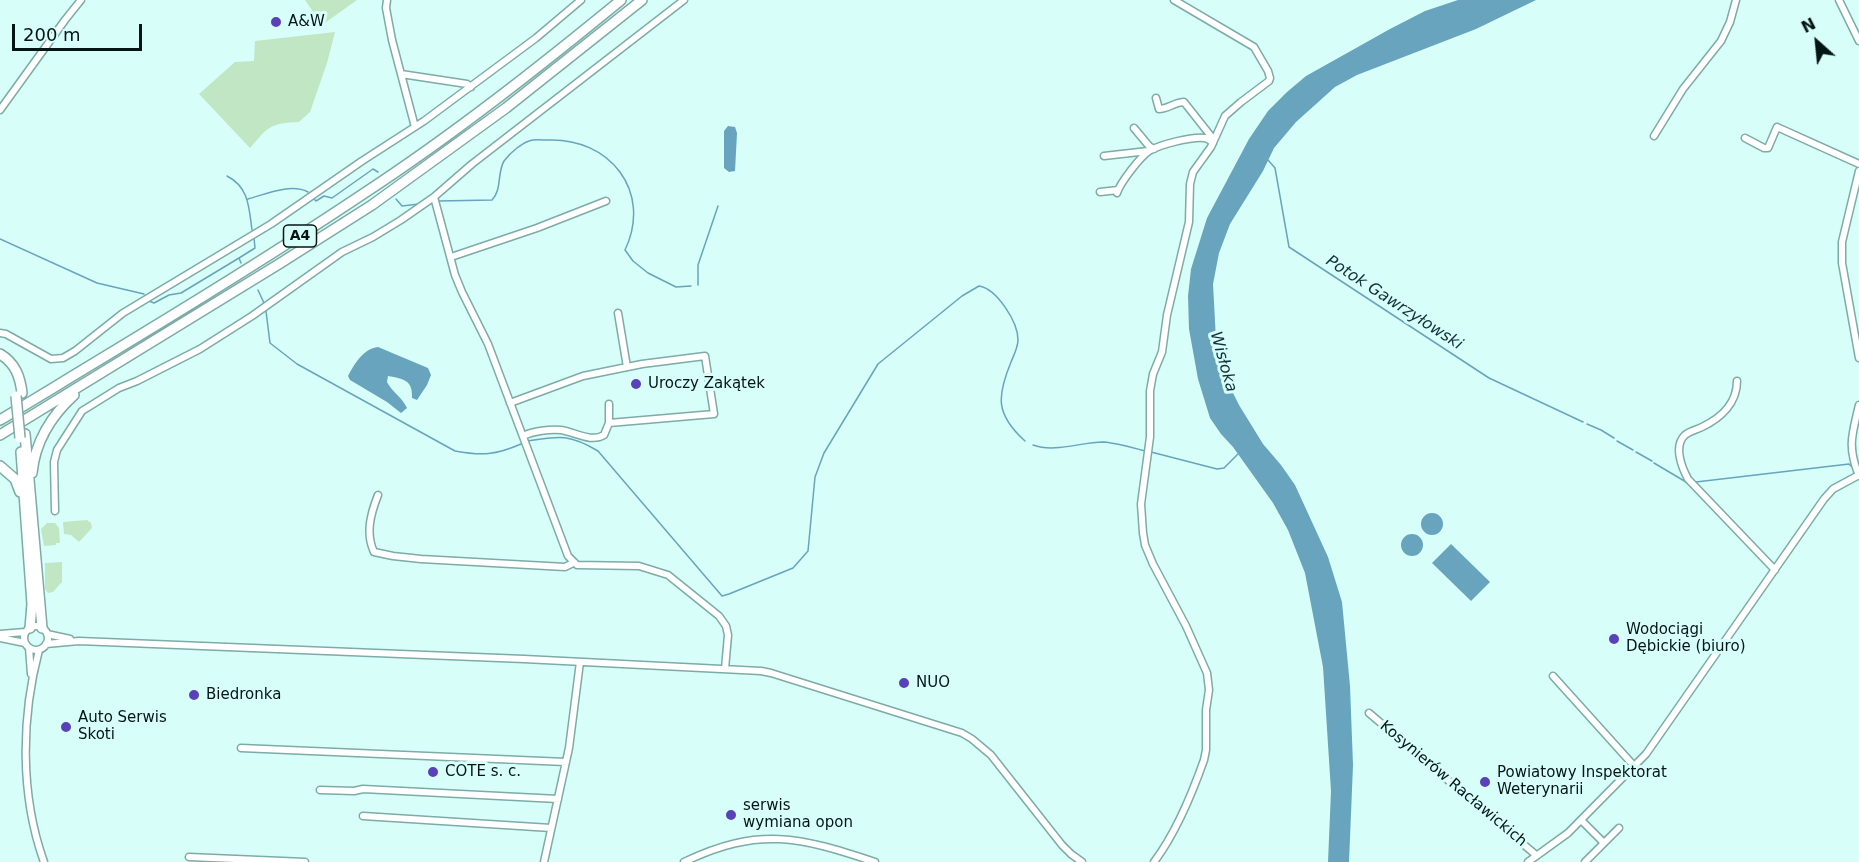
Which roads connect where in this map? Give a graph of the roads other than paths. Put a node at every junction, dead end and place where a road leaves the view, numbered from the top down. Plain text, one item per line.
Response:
1 (81, 0) edge
2 (387, 0) edge
3 (581, 0) edge
4 (621, 0) edge
5 (642, 0) edge
6 (684, 0) edge
7 (1174, 0) edge
8 (1736, 0) edge
9 (1839, 0) edge
10 (1859, 41) edge
11 (401, 74) junction
12 (471, 87) junction
13 (1156, 98) dead end
14 (0, 110) edge
15 (415, 127) junction
16 (1134, 128) dead end
17 (1654, 136) dead end
18 (1744, 138) dead end
19 (1213, 142) junction
20 (1151, 150) junction
21 (1104, 156) dead end
22 (1859, 164) edge
23 (1859, 171) edge
24 (1100, 192) dead end
25 (434, 197) junction
26 (606, 201) dead end
27 (451, 257) junction
28 (618, 313) dead end
29 (0, 333) edge
30 (0, 354) edge
31 (1859, 358) edge
32 (0, 360) edge
33 (627, 367) junction
34 (100, 374) junction
35 (1737, 381) dead end
36 (19, 394) junction
37 (510, 403) junction
38 (609, 404) dead end
39 (1859, 405) edge
40 (0, 417) edge
41 (609, 423) junction
42 (0, 435) edge
43 (22, 436) junction
44 (523, 436) junction
45 (0, 466) edge
46 (1859, 475) edge
47 (31, 493) junction
48 (378, 495) dead end
49 (55, 511) dead end
50 (25, 512) junction
51 (573, 563) junction
52 (1775, 570) junction
53 (28, 630) junction
54 (44, 631) junction
55 (0, 636) edge
56 (79, 641) junction
57 (46, 644) junction
58 (27, 645) junction
59 (39, 650) junction
60 (580, 662) junction
61 (725, 669) junction
62 (1553, 676) dead end
63 (31, 681) junction
64 (1369, 713) dead end
65 (241, 748) dead end
66 (566, 762) junction
67 (1635, 767) junction
68 (320, 790) dead end
69 (558, 799) junction
70 (363, 816) dead end
71 (1581, 820) junction
72 (551, 828) junction
73 (1619, 828) dead end
74 (1603, 843) junction
75 (1536, 855) junction
76 (189, 857) dead end
77 (44, 862) edge
78 (305, 862) edge
79 (544, 862) edge
80 (684, 862) edge
81 (875, 862) edge
82 (1083, 862) edge
83 (1154, 862) edge
84 (1528, 862) edge
85 (1585, 862) edge

1 - 14 street
2 - 11 street
3 - 12 street
4 - 40 highway, A4
5 - 34 highway, A4
6 - 25 street
7 - 19 street
8 - 17 street
9 - 10 street
11 - 12 street
11 - 15 street
12 - 15 street
13 - 19 street
15 - 29 street
16 - 20 street
18 - 22 street
19 - 20 street
19 - 83 street
20 - 21 street
20 - 24 street
23 - 31 street
25 - 27 street
25 - 49 street
26 - 27 street
27 - 37 street
28 - 33 street
30 - 36 highway
32 - 36 highway
33 - 37 street
33 - 41 street
34 - 42 highway, A4
34 - 47 highway
35 - 52 street
36 - 43 highway
37 - 44 street
38 - 41 street
39 - 46 street
41 - 44 street
43 - 47 highway
43 - 50 highway
44 - 51 street
45 - 50 highway
46 - 52 street, Kosynierów Racławickich
47 - 54 highway
48 - 51 street
50 - 53 highway
51 - 61 street
52 - 67 street, Kosynierów Racławickich
53 - 54 street
53 - 55 street
53 - 58 street
54 - 56 street
54 - 57 street
55 - 58 street
56 - 57 street
56 - 60 street
57 - 59 street
58 - 59 street
58 - 63 street
59 - 63 street
60 - 61 street
60 - 66 street
61 - 82 street
62 - 67 street
63 - 77 street
64 - 75 street, Kosynierów Racławickich
65 - 66 street
66 - 69 street
67 - 71 street, Kosynierów Racławickich
68 - 69 street
69 - 72 street
70 - 72 street
71 - 74 street
71 - 75 street, Kosynierów Racławickich
72 - 79 street
73 - 74 street
74 - 85 street
75 - 84 street, Kosynierów Racławickich
76 - 78 street
80 - 81 street

